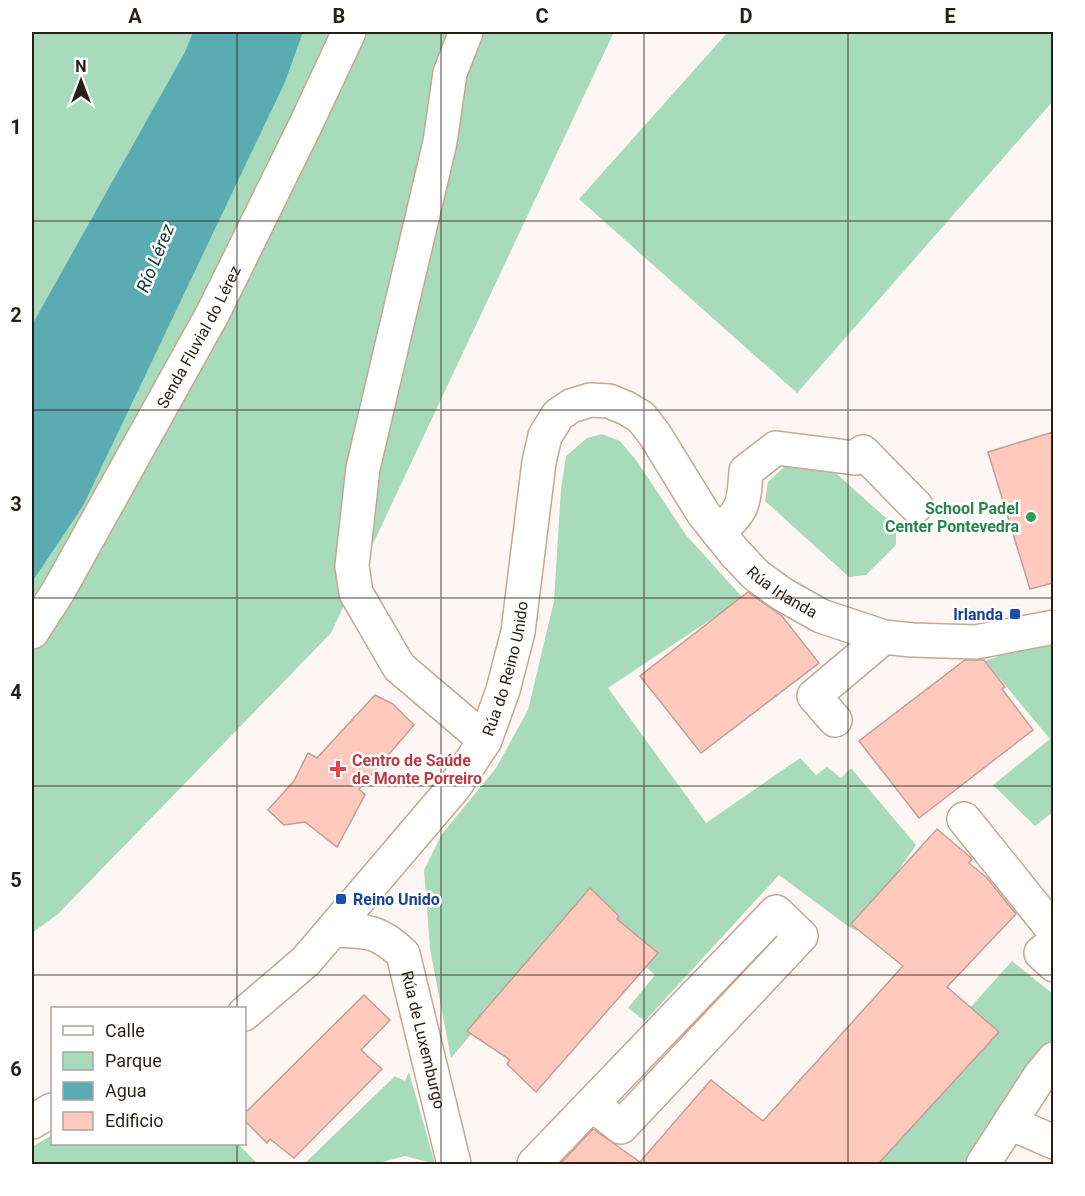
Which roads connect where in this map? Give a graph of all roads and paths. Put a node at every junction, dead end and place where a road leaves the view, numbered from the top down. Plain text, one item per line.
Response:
1 (349, 32) edge
2 (466, 32) edge
3 (590, 400) joint
4 (916, 506) dead end
5 (718, 532) junction
6 (1053, 627) edge
7 (32, 632) edge
8 (884, 637) junction
9 (834, 720) dead end
10 (485, 740) junction
11 (964, 819) dead end
12 (333, 930) junction
13 (1053, 931) edge
14 (1053, 942) edge
15 (1053, 965) edge
16 (246, 1012) edge
17 (1053, 1059) edge
18 (592, 1104) junction
19 (51, 1111) edge
20 (32, 1122) edge
21 (1010, 1123) junction
22 (1053, 1142) edge
23 (454, 1164) edge
24 (534, 1164) edge
25 (983, 1164) edge

1 - 7 street, Senda Fluvial do Lérez
2 - 10 street
3 - 5 street, Rúa Irlanda
3 - 10 street, Rúa do Reino Unido
4 - 5 street
5 - 8 street, Rúa Irlanda
6 - 8 street, Rúa Irlanda
8 - 9 street
10 - 12 street, Rúa do Reino Unido
11 - 13 street
12 - 16 street, Rúa do Reino Unido
12 - 23 street, Rúa de Luxemburgo
14 - 15 street
17 - 21 street
18 - 18 street
18 - 24 street
19 - 20 street
21 - 22 street
21 - 25 street

